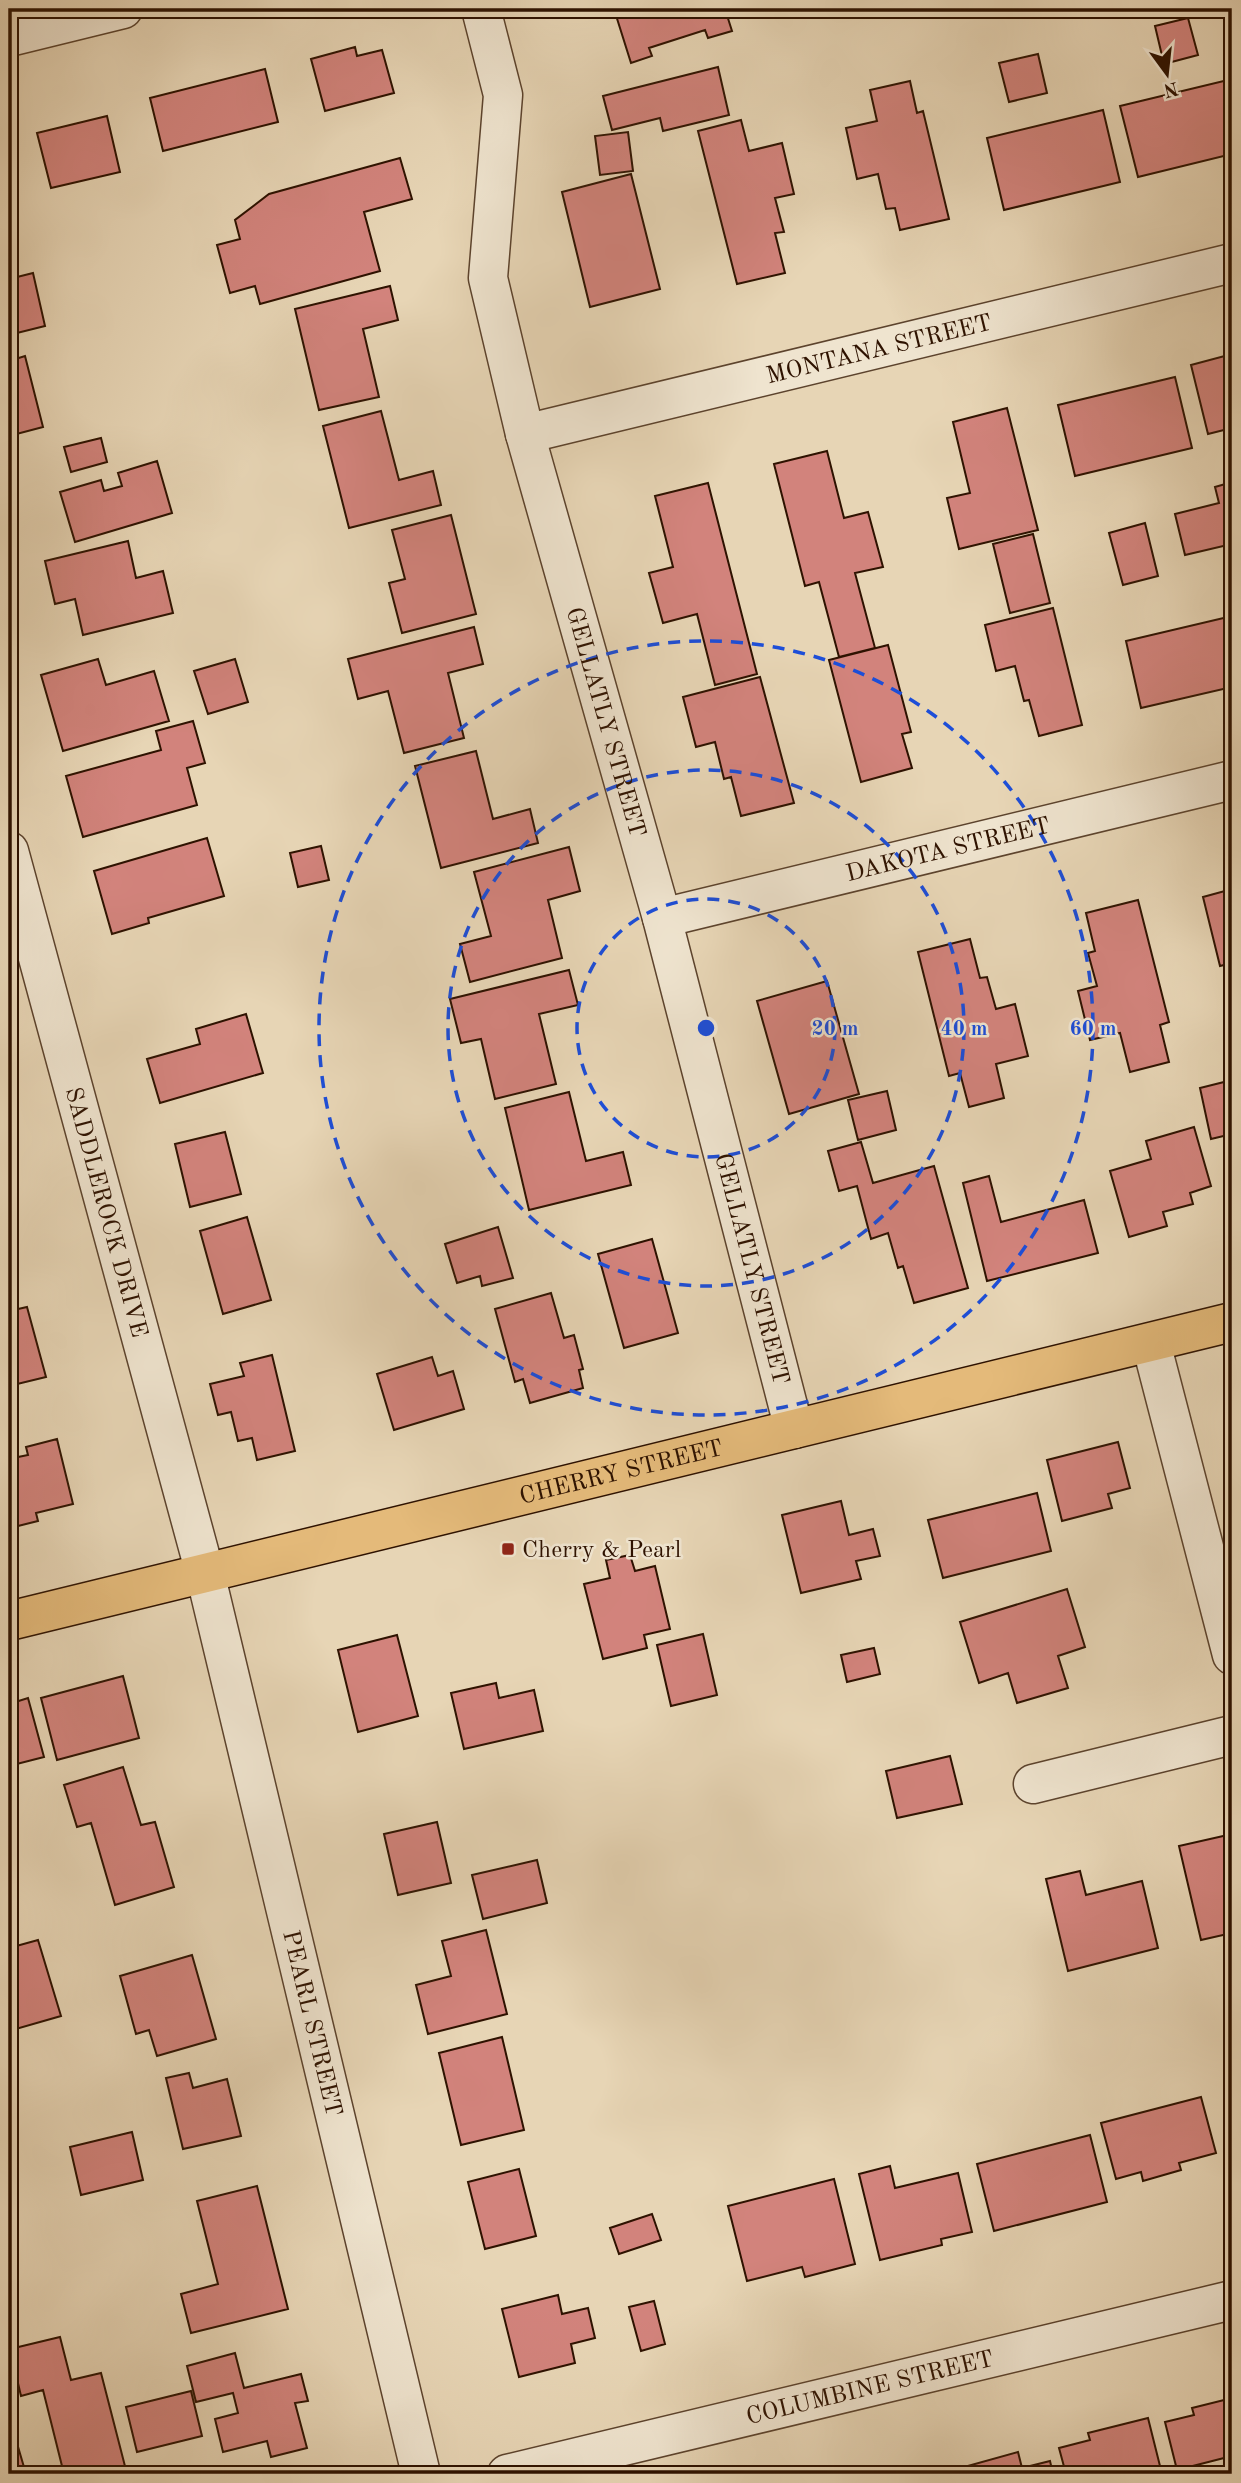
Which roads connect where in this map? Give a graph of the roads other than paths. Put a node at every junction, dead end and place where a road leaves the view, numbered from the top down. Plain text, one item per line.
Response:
1 (123, 9) edge
2 (481, 9) edge
3 (9, 37) edge
4 (1232, 263) edge
5 (525, 434) junction
6 (1232, 780) edge
7 (9, 851) edge
8 (662, 918) junction
9 (1232, 1322) edge
10 (1151, 1343) junction
11 (794, 1429) junction
12 (205, 1573) junction
13 (9, 1621) edge
14 (1232, 1655) edge
15 (1232, 1735) edge
16 (1033, 1784) dead end
17 (1232, 2300) edge
18 (421, 2474) edge
19 (507, 2474) edge

1 - 3 street
2 - 5 street, GELLATLY STREET
4 - 5 street, MONTANA STREET
5 - 8 street, GELLATLY STREET
6 - 8 street, DAKOTA STREET
7 - 12 street, SADDLEROCK DRIVE
8 - 11 street, GELLATLY STREET
9 - 10 main road, CHERRY STREET
10 - 11 main road, CHERRY STREET
10 - 14 street
11 - 12 main road, CHERRY STREET
12 - 13 main road, CHERRY STREET
12 - 18 street, PEARL STREET
15 - 16 street
17 - 19 street, COLUMBINE STREET

